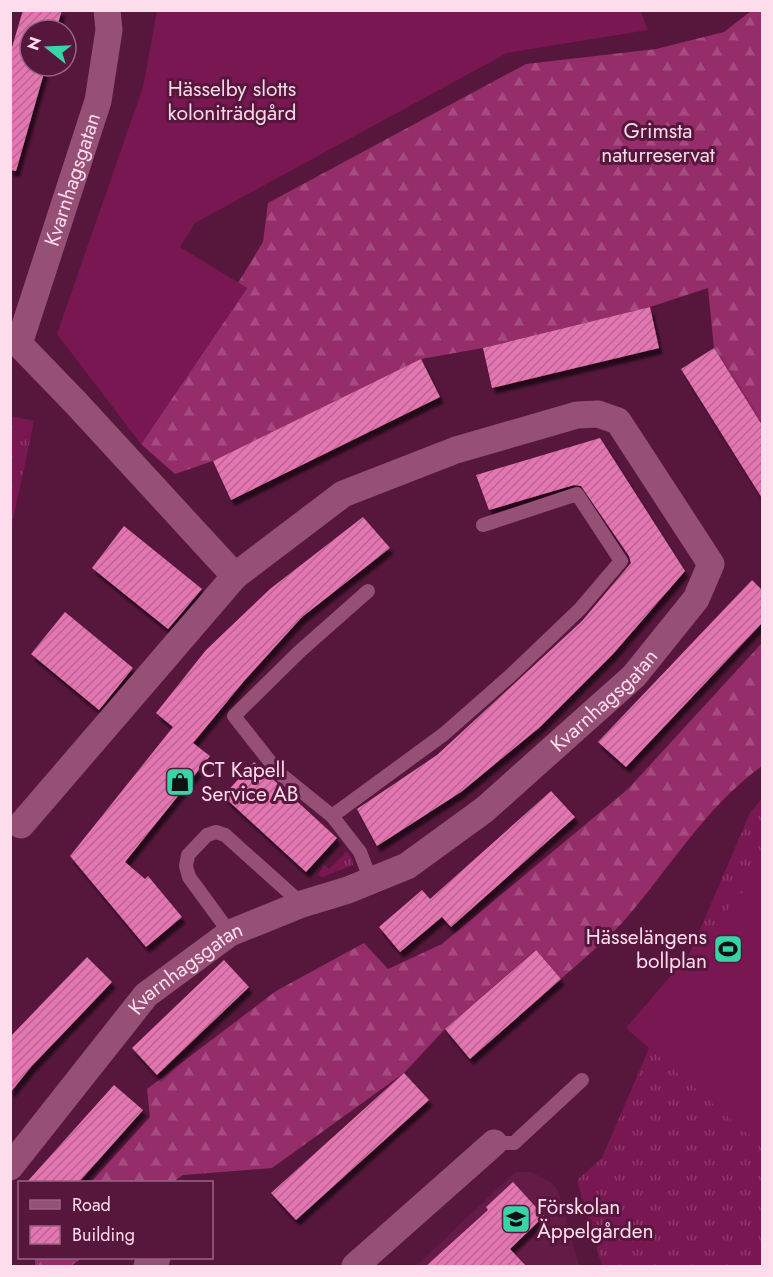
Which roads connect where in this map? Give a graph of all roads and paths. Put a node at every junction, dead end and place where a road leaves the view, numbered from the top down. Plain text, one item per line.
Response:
1 (107, 10) edge
2 (15, 346) edge
3 (483, 525) dead end
4 (235, 576) junction
5 (368, 591) dead end
6 (332, 816) junction
7 (21, 825) dead end
8 (371, 880) junction
9 (302, 904) junction
10 (230, 933) junction
11 (582, 1080) dead end
12 (494, 1143) joint
13 (10, 1167) edge
14 (355, 1266) edge

1 - 2 street, Kvarnhagsgatan
2 - 4 street, Kvarnhagsgatan
3 - 6 lane
4 - 7 street, Kvarnhagsgatan
4 - 8 street, Kvarnhagsgatan
5 - 6 lane
6 - 8 lane
8 - 9 street, Kvarnhagsgatan
9 - 10 street, Kvarnhagsgatan
9 - 10 lane
10 - 13 street, Kvarnhagsgatan
11 - 12 lane
12 - 14 street

